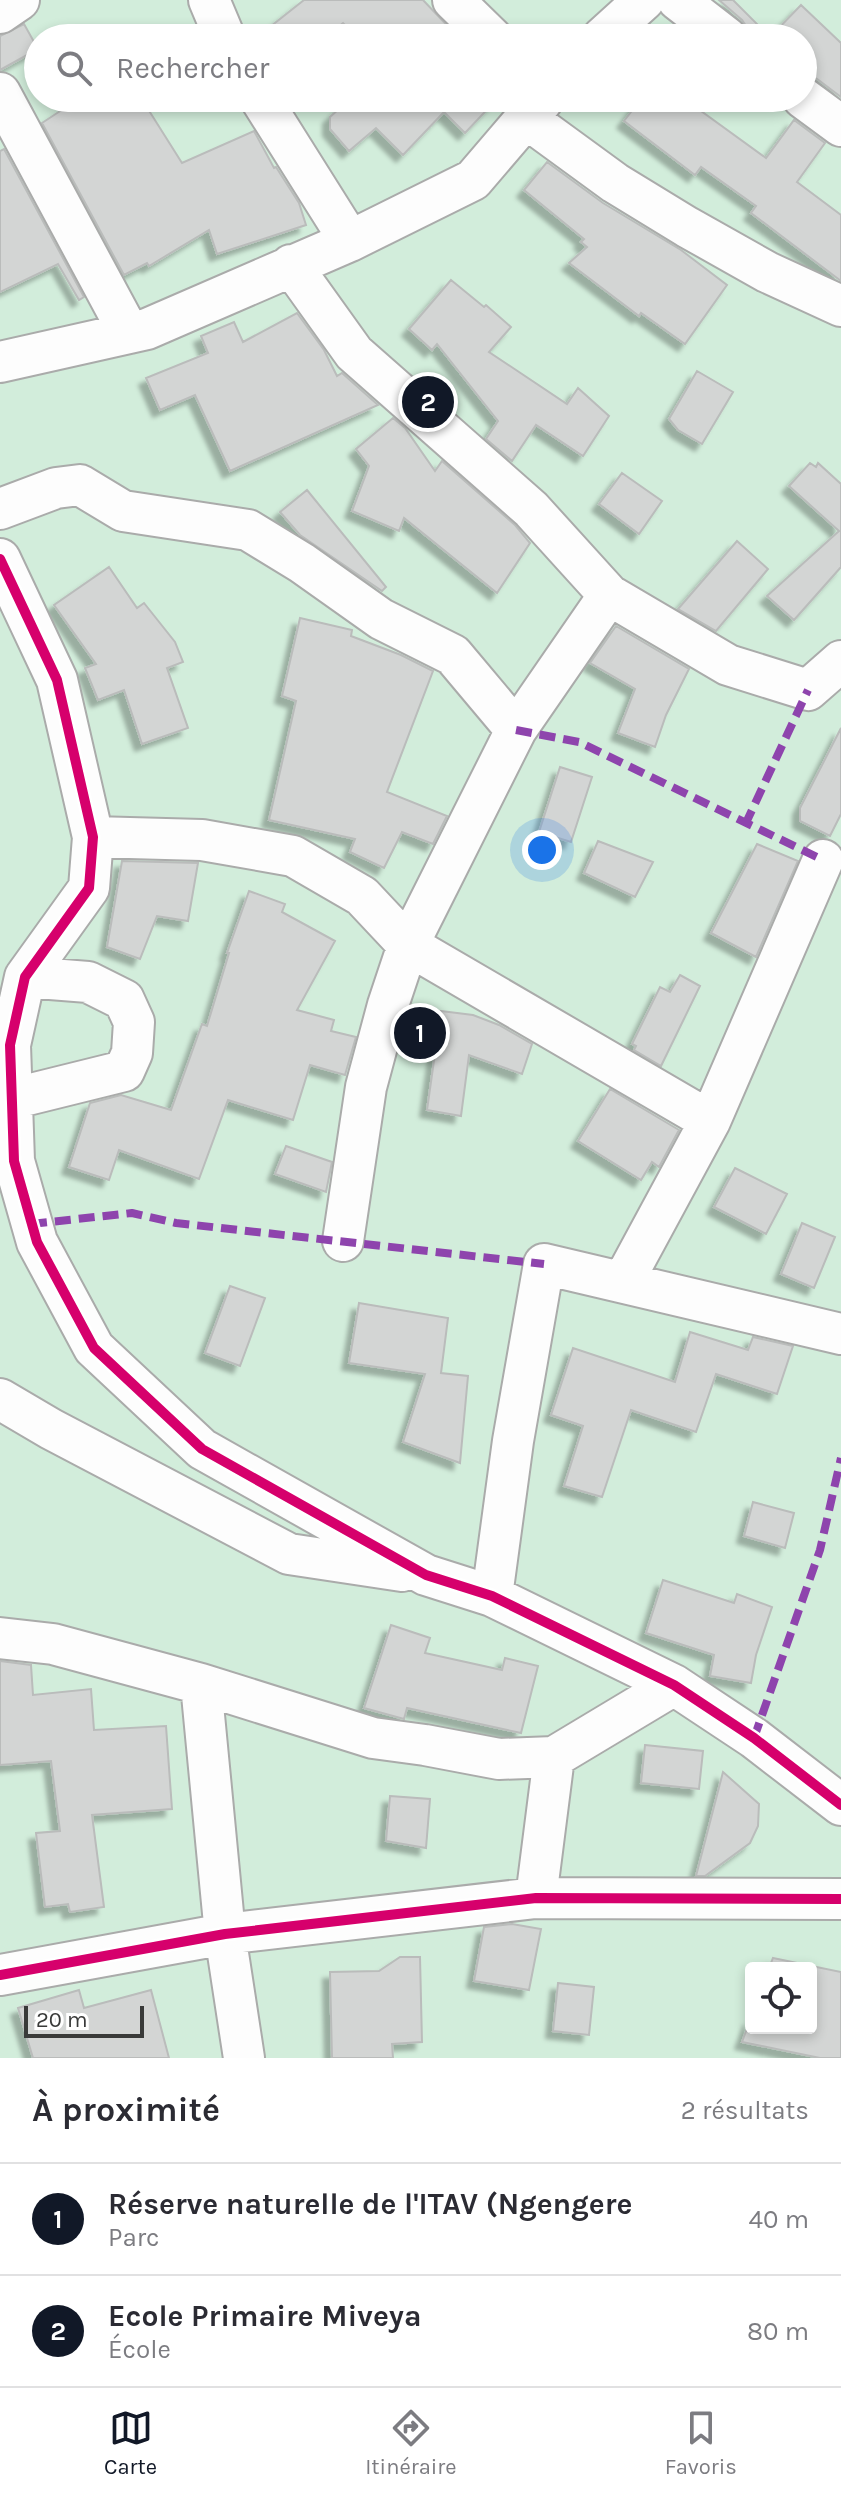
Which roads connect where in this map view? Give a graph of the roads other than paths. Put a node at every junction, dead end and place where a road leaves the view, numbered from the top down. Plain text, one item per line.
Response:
1 (19, 0) edge
2 (209, 0) edge
3 (453, 0) edge
4 (644, 0) edge
5 (678, 0) edge
6 (0, 13) edge
7 (219, 24) edge
8 (478, 24) edge
9 (617, 24) edge
10 (709, 24) edge
11 (0, 93) edge
12 (817, 108) edge
13 (269, 112) edge
14 (526, 112) edge
15 (539, 112) edge
16 (841, 126) edge
17 (350, 241) junction
18 (291, 265) junction
19 (841, 306) edge
20 (129, 333) junction
21 (0, 362) edge
22 (0, 509) edge
23 (0, 559) edge
24 (609, 595) junction
25 (841, 661) edge
26 (516, 730) junction
27 (93, 837) junction
28 (823, 860) dead end
29 (408, 945) junction
30 (25, 977) junction
31 (11, 1099) junction
32 (710, 1121) junction
33 (343, 1241) dead end
34 (623, 1282) junction
35 (841, 1334) edge
36 (0, 1399) edge
37 (426, 1575) junction
38 (492, 1596) junction
39 (0, 1638) edge
40 (201, 1684) junction
41 (674, 1685) junction
42 (554, 1757) junction
43 (841, 1805) edge
44 (536, 1898) junction
45 (841, 1899) edge
46 (225, 1934) junction
47 (0, 1975) edge
48 (244, 2058) edge

1 - 6 street
2 - 7 street
3 - 8 street
4 - 9 street
5 - 10 street
11 - 20 street
12 - 16 street
13 - 17 street
14 - 17 street
15 - 19 street
17 - 18 street
18 - 20 street
18 - 24 street
20 - 21 street
22 - 26 street
23 - 27 street
24 - 25 street
24 - 26 street
26 - 29 street
27 - 29 street
27 - 30 street
28 - 32 street
29 - 32 street
29 - 33 street
30 - 31 street
30 - 31 street
31 - 37 street
32 - 34 street
34 - 35 street
34 - 38 street
36 - 37 street
37 - 38 street
38 - 41 street
39 - 40 street
40 - 42 street
40 - 46 street
41 - 42 street
41 - 43 street
42 - 44 street
44 - 45 street
44 - 46 street
46 - 47 street
46 - 48 street

